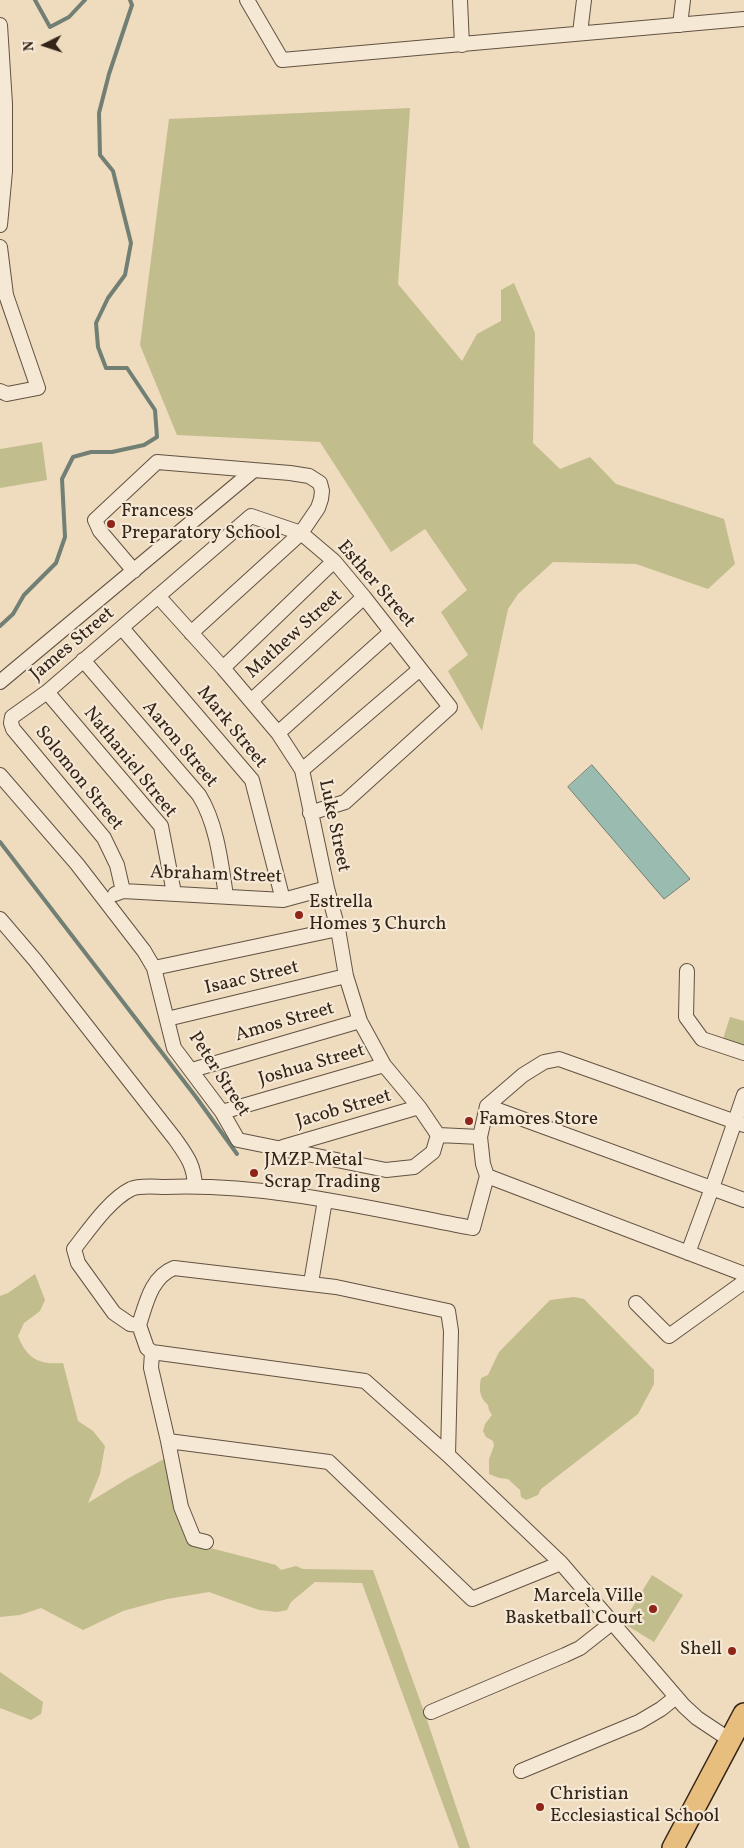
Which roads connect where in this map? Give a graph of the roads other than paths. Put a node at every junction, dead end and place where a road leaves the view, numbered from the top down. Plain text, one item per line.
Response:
1 (247, 0) edge
2 (460, 0) edge
3 (584, 0) edge
4 (683, 0) edge
5 (744, 19) edge
6 (0, 25) edge
7 (680, 25) junction
8 (580, 33) junction
9 (462, 45) junction
10 (1, 206) edge
11 (0, 225) edge
12 (0, 247) edge
13 (0, 391) edge
14 (254, 470) junction
15 (300, 533) junction
16 (334, 561) junction
17 (134, 571) junction
18 (158, 596) junction
19 (364, 597) junction
20 (122, 628) junction
21 (391, 632) junction
22 (191, 633) junction
23 (83, 660) junction
24 (223, 668) junction
25 (420, 669) junction
26 (0, 682) edge
27 (47, 692) junction
28 (251, 701) junction
29 (11, 720) joint
30 (278, 733) junction
31 (302, 770) junction
32 (0, 775) edge
33 (310, 812) junction
34 (327, 888) junction
35 (123, 891) junction
36 (174, 893) junction
37 (226, 896) junction
38 (104, 899) junction
39 (282, 900) junction
40 (0, 919) edge
41 (338, 929) junction
42 (154, 968) junction
43 (687, 971) dead end
44 (346, 976) junction
45 (167, 1019) junction
46 (360, 1021) junction
47 (744, 1053) edge
48 (384, 1065) junction
49 (192, 1070) junction
50 (744, 1095) edge
51 (487, 1106) junction
52 (419, 1108) junction
53 (222, 1112) junction
54 (739, 1123) edge
55 (438, 1135) junction
56 (480, 1137) junction
57 (280, 1148) junction
58 (487, 1176) junction
59 (195, 1186) junction
60 (712, 1188) junction
61 (325, 1200) junction
62 (744, 1200) edge
63 (688, 1253) junction
64 (744, 1274) edge
65 (744, 1282) edge
66 (311, 1283) junction
67 (636, 1303) dead end
68 (139, 1326) junction
69 (152, 1352) junction
70 (168, 1442) junction
71 (448, 1455) junction
72 (206, 1542) dead end
73 (560, 1563) junction
74 (613, 1622) junction
75 (676, 1697) junction
76 (431, 1712) dead end
77 (744, 1714) edge
78 (730, 1740) junction
79 (521, 1771) dead end
80 (673, 1848) edge

1 - 9 street
2 - 9 street
3 - 8 street
4 - 7 street
5 - 7 street
6 - 10 street
7 - 8 street
8 - 9 street
10 - 11 street
12 - 13 street
14 - 15 street
14 - 17 street
14 - 17 street
15 - 16 street, Esther Street
15 - 18 street, Esther Street
15 - 22 street
16 - 19 street, Esther Street
16 - 24 street
17 - 26 street
18 - 20 street, James Street
18 - 22 street, Luke Street
19 - 21 street, Esther Street
19 - 28 street, Mathew Street
20 - 23 street, James Street
20 - 39 street, Mark Street
21 - 25 street, Esther Street
21 - 30 street
22 - 24 street, Luke Street
23 - 27 street, James Street
23 - 37 street, Aaron Street
24 - 28 street, Luke Street
25 - 31 street
25 - 33 street, Esther Street
27 - 29 street, James Street
27 - 36 street, Nathaniel Street
28 - 30 street, Luke Street
29 - 35 street, Solomon Street
30 - 31 street, Luke Street
31 - 33 street, Luke Street
32 - 38 street, Peter Street
33 - 34 street, Luke Street
34 - 39 street, Abraham Street
34 - 41 street, Luke Street
35 - 36 street, Abraham Street
35 - 38 street, Abraham Street
36 - 37 street, Abraham Street
37 - 39 street, Abraham Street
38 - 42 street, Peter Street
40 - 59 street
41 - 42 street
41 - 44 street, Luke Street
42 - 45 street, Peter Street
43 - 47 street
44 - 45 street, Isaac Street
44 - 46 street, Luke Street
45 - 49 street, Peter Street
46 - 48 street, Luke Street
46 - 49 street, Amos Street
48 - 52 street, Luke Street
48 - 53 street, Joshua Street
49 - 53 street, Peter Street
50 - 54 street
51 - 54 street
51 - 56 street
51 - 60 street
52 - 55 street, Luke Street
52 - 57 street, Jacob Street
53 - 57 street, Peter Street
54 - 60 street
55 - 56 street
55 - 57 street, Peter Street
56 - 58 street
58 - 61 street
58 - 63 street
59 - 61 street
59 - 68 street
60 - 62 street
60 - 63 street
61 - 66 street
63 - 64 street
65 - 67 street
66 - 68 street
66 - 71 street
68 - 69 street
69 - 70 street
69 - 71 street
70 - 72 street
70 - 73 street
71 - 73 street
73 - 74 street
74 - 75 street
74 - 76 street
75 - 78 street
75 - 79 street
77 - 78 main road
78 - 80 main road

